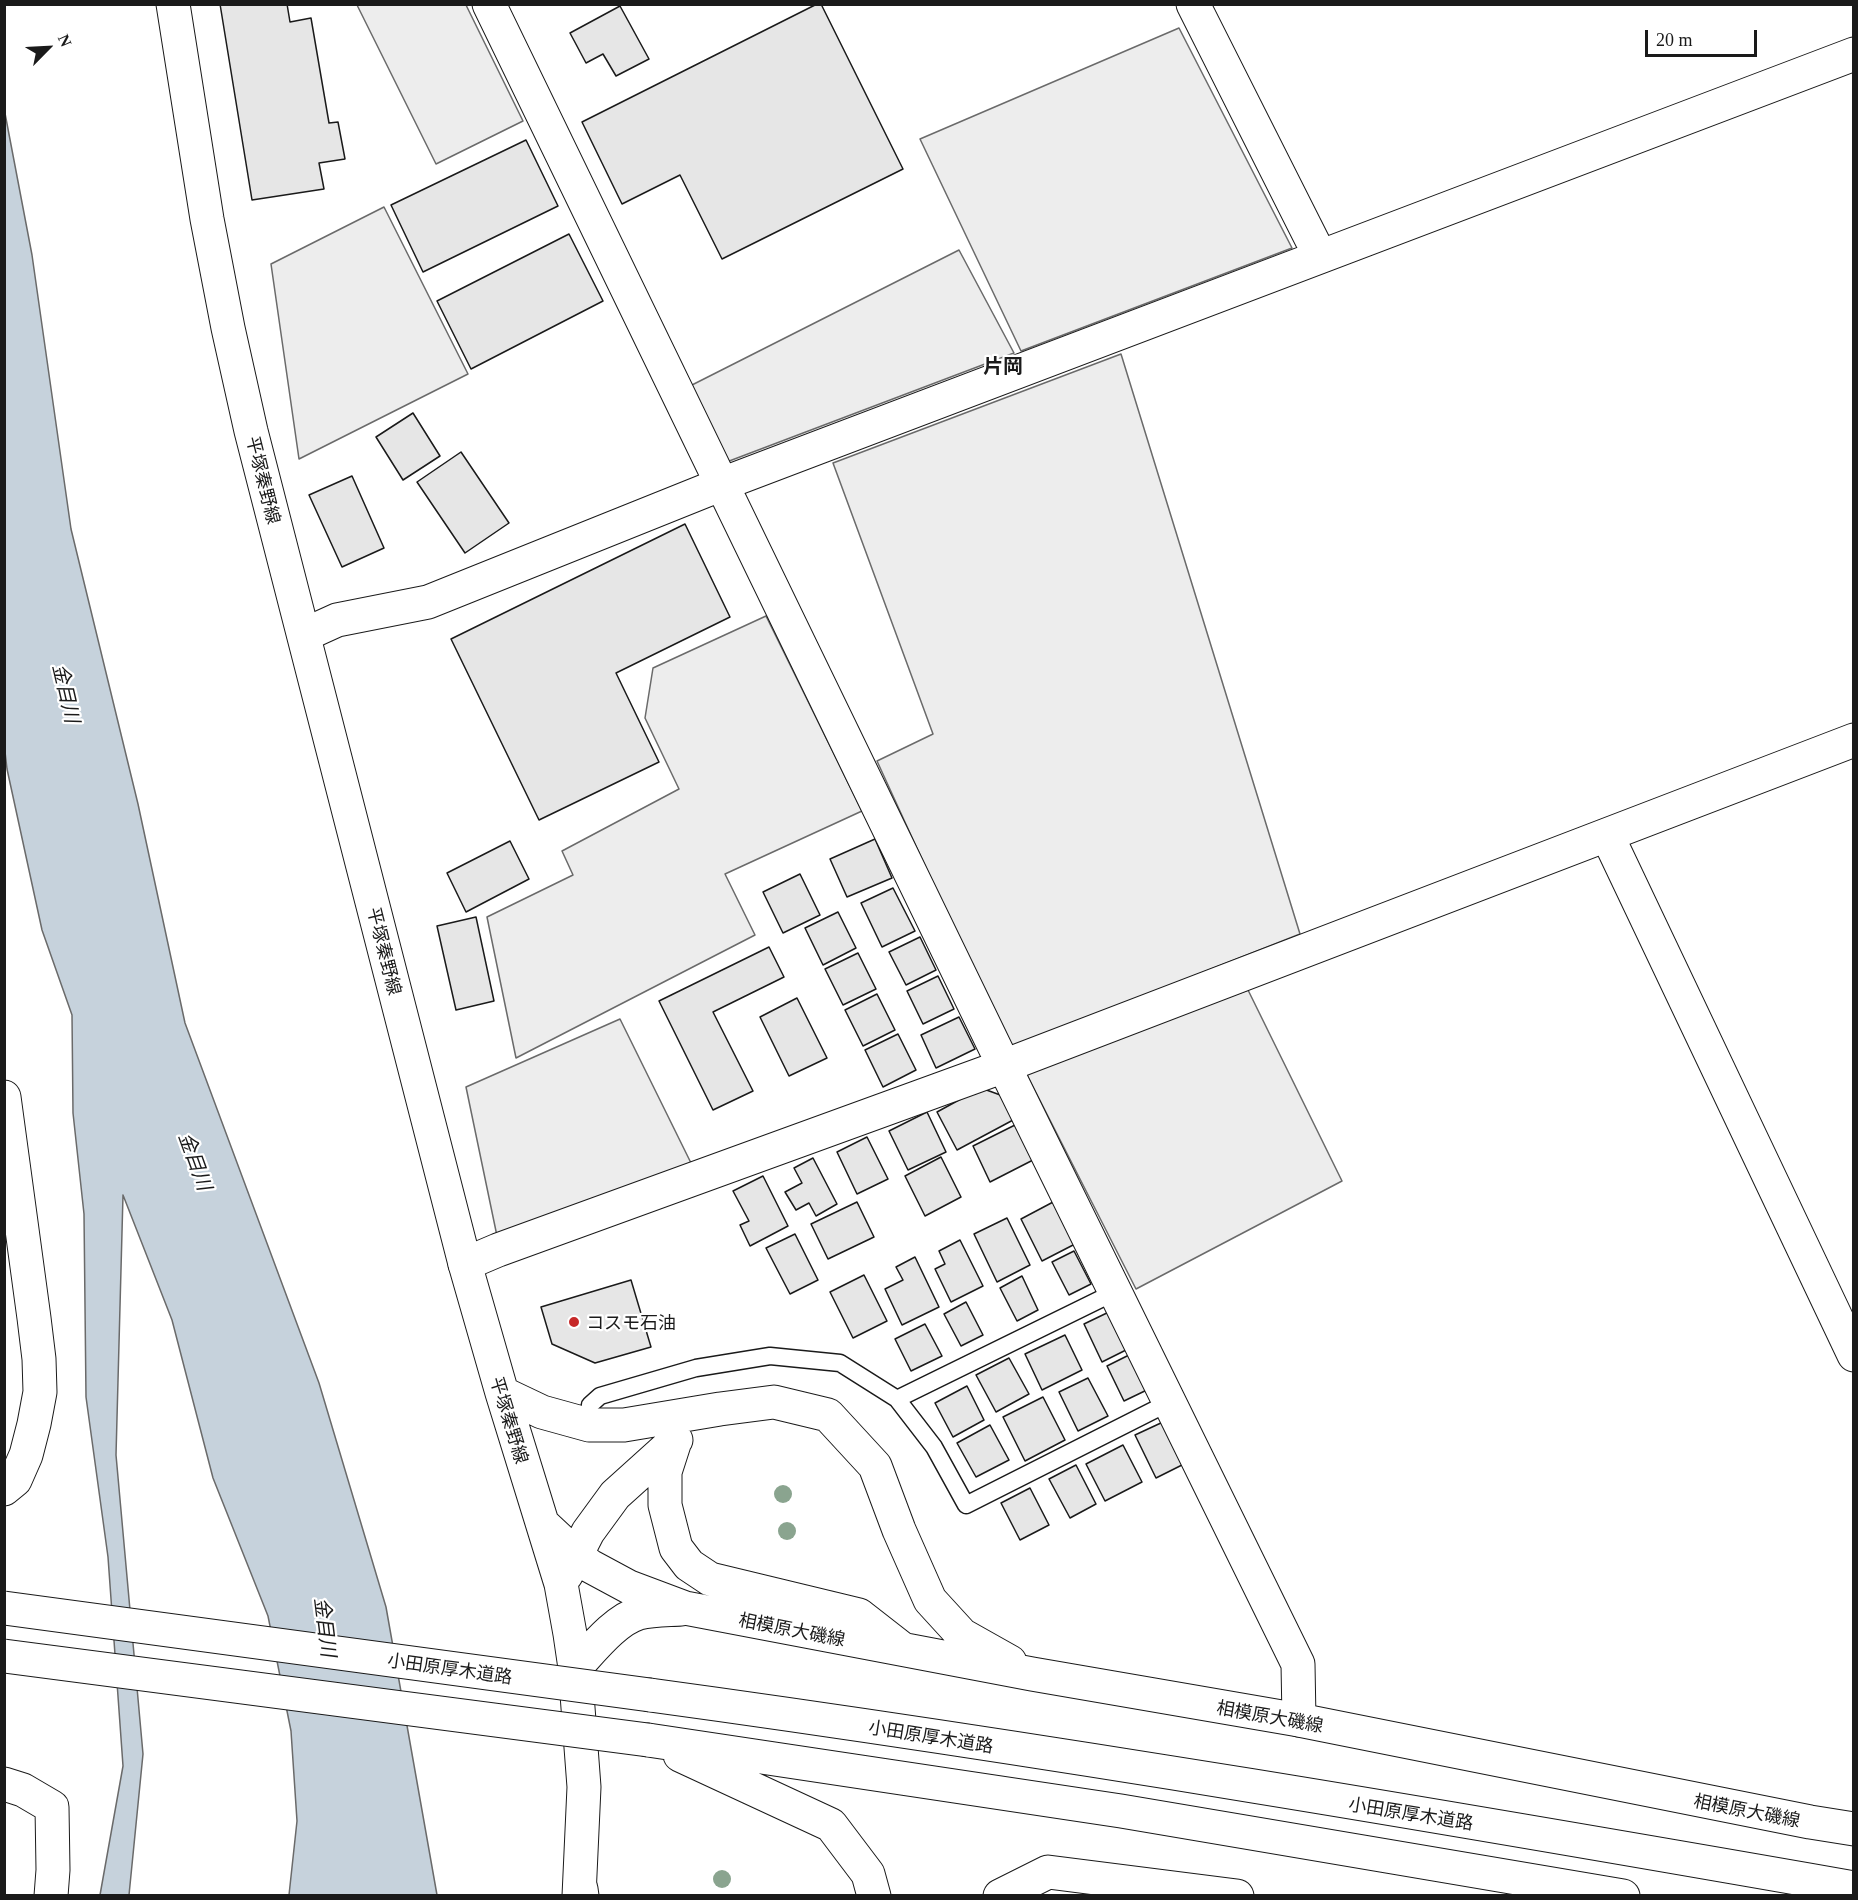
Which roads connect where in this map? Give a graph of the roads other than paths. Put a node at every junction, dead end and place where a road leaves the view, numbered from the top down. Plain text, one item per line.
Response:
1 (174, 4) edge
2 (489, 4) edge
3 (1193, 4) edge
4 (1854, 54) edge
5 (1320, 256) junction
6 (722, 484) junction
7 (304, 635) junction
8 (1854, 740) edge
9 (1607, 835) junction
10 (1004, 1066) junction
11 (4, 1097) edge
12 (465, 1264) junction
13 (1115, 1292) junction
14 (1854, 1355) edge
15 (502, 1393) junction
16 (897, 1399) junction
17 (1170, 1402) junction
18 (720, 1409) junction
19 (589, 1425) junction
20 (675, 1441) junction
21 (4, 1489) edge
22 (542, 1522) junction
23 (576, 1555) junction
24 (561, 1584) junction
25 (4, 1608) edge
26 (686, 1608) junction
27 (907, 1652) junction
28 (4, 1656) edge
29 (575, 1668) junction
30 (1032, 1674) junction
31 (1299, 1720) junction
32 (648, 1740) junction
33 (4, 1784) edge
34 (1854, 1829) edge
35 (1854, 1888) edge
36 (581, 1893) edge
37 (51, 1896) edge
38 (874, 1896) edge
39 (1000, 1896) edge
40 (1237, 1896) edge
41 (1623, 1896) edge

1 - 7 main road, 平塚秦野線
2 - 6 main road
3 - 5 main road
4 - 5 main road
5 - 6 main road
6 - 7 main road
6 - 10 main road
7 - 12 main road, 平塚秦野線
8 - 9 main road
9 - 10 main road
9 - 14 main road
10 - 12 main road
10 - 13 main road
11 - 21 main road
12 - 15 main road, 平塚秦野線
13 - 16 lane
13 - 17 main road
15 - 19 main road
15 - 22 main road, 平塚秦野線
16 - 17 lane
16 - 19 lane
17 - 31 main road
18 - 19 main road
18 - 20 main road
18 - 30 main road
20 - 23 main road
20 - 27 main road
22 - 23 main road
22 - 24 main road, 平塚秦野線
23 - 24 main road
23 - 26 main road
24 - 29 main road, 平塚秦野線
25 - 35 main road, 小田原厚木道路, bridge
26 - 27 main road, 相模原大磯線
26 - 29 main road
27 - 30 main road, 相模原大磯線
28 - 32 main road, bridge
29 - 36 main road, 平塚秦野線
30 - 31 main road, 相模原大磯線
31 - 34 main road, 相模原大磯線
32 - 38 main road
32 - 41 main road
33 - 37 main road
39 - 40 main road

